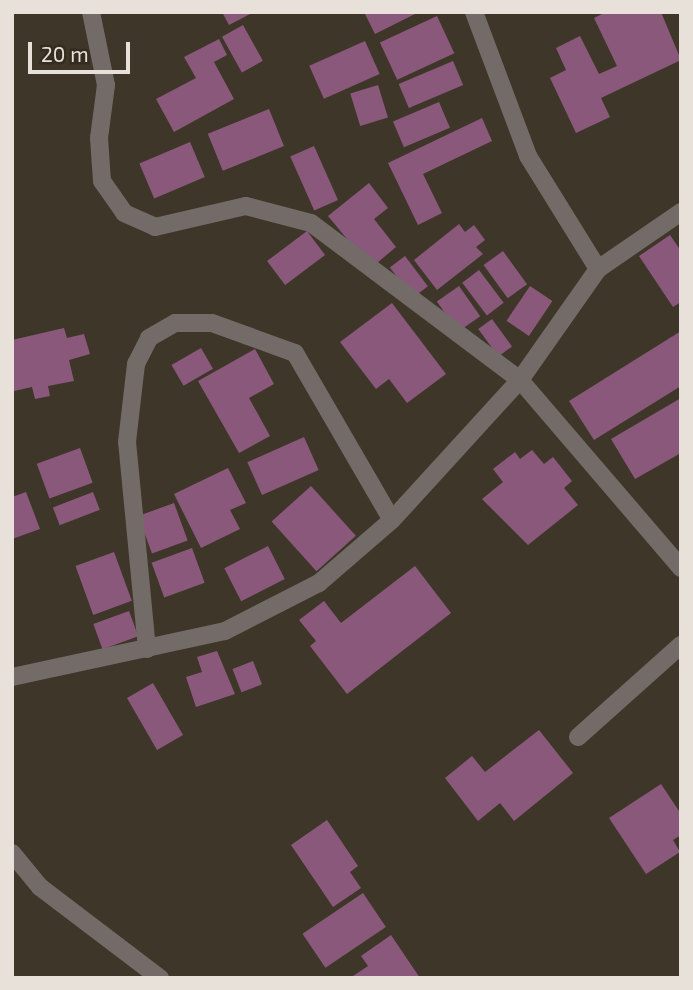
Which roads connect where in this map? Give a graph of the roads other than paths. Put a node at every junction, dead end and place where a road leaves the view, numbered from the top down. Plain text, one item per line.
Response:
1 (91, 12) edge
2 (474, 12) edge
3 (681, 212) edge
4 (598, 270) junction
5 (520, 380) junction
6 (392, 520) junction
7 (681, 568) edge
8 (681, 645) edge
9 (147, 649) junction
10 (12, 677) edge
11 (578, 737) dead end
12 (12, 853) edge
13 (160, 978) edge

1 - 5 street
2 - 4 street
3 - 4 street
4 - 5 street
5 - 6 street
5 - 7 street
6 - 9 street
6 - 9 street
8 - 11 street
9 - 10 street
12 - 13 street

